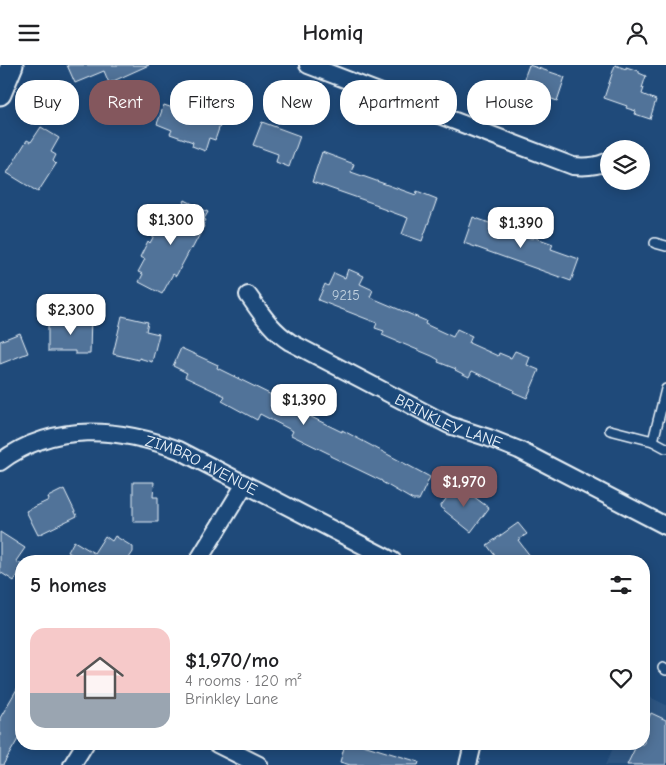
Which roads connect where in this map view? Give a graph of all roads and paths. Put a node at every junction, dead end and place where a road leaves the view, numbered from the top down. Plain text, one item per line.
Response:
1 (12, 65) edge
2 (308, 65) edge
3 (0, 94) edge
4 (600, 165) edge
5 (655, 243) dead end
6 (666, 246) edge
7 (248, 295) dead end
8 (666, 389) edge
9 (610, 429) dead end
10 (653, 441) junction
11 (666, 448) edge
12 (0, 463) edge
13 (245, 484) junction
14 (666, 526) edge
15 (202, 555) edge
16 (381, 555) edge
17 (81, 750) edge
18 (229, 750) edge
19 (472, 750) edge
20 (72, 765) edge
21 (259, 765) edge
22 (468, 765) edge

1 - 3 street
2 - 4 street
5 - 6 lane
7 - 14 street, BRINKLEY LANE
8 - 10 lane
9 - 10 lane
10 - 11 lane
12 - 13 street, ZIMBRO AVENUE
13 - 15 street
13 - 16 street, ZIMBRO AVENUE
17 - 20 street
18 - 21 street
19 - 22 street

